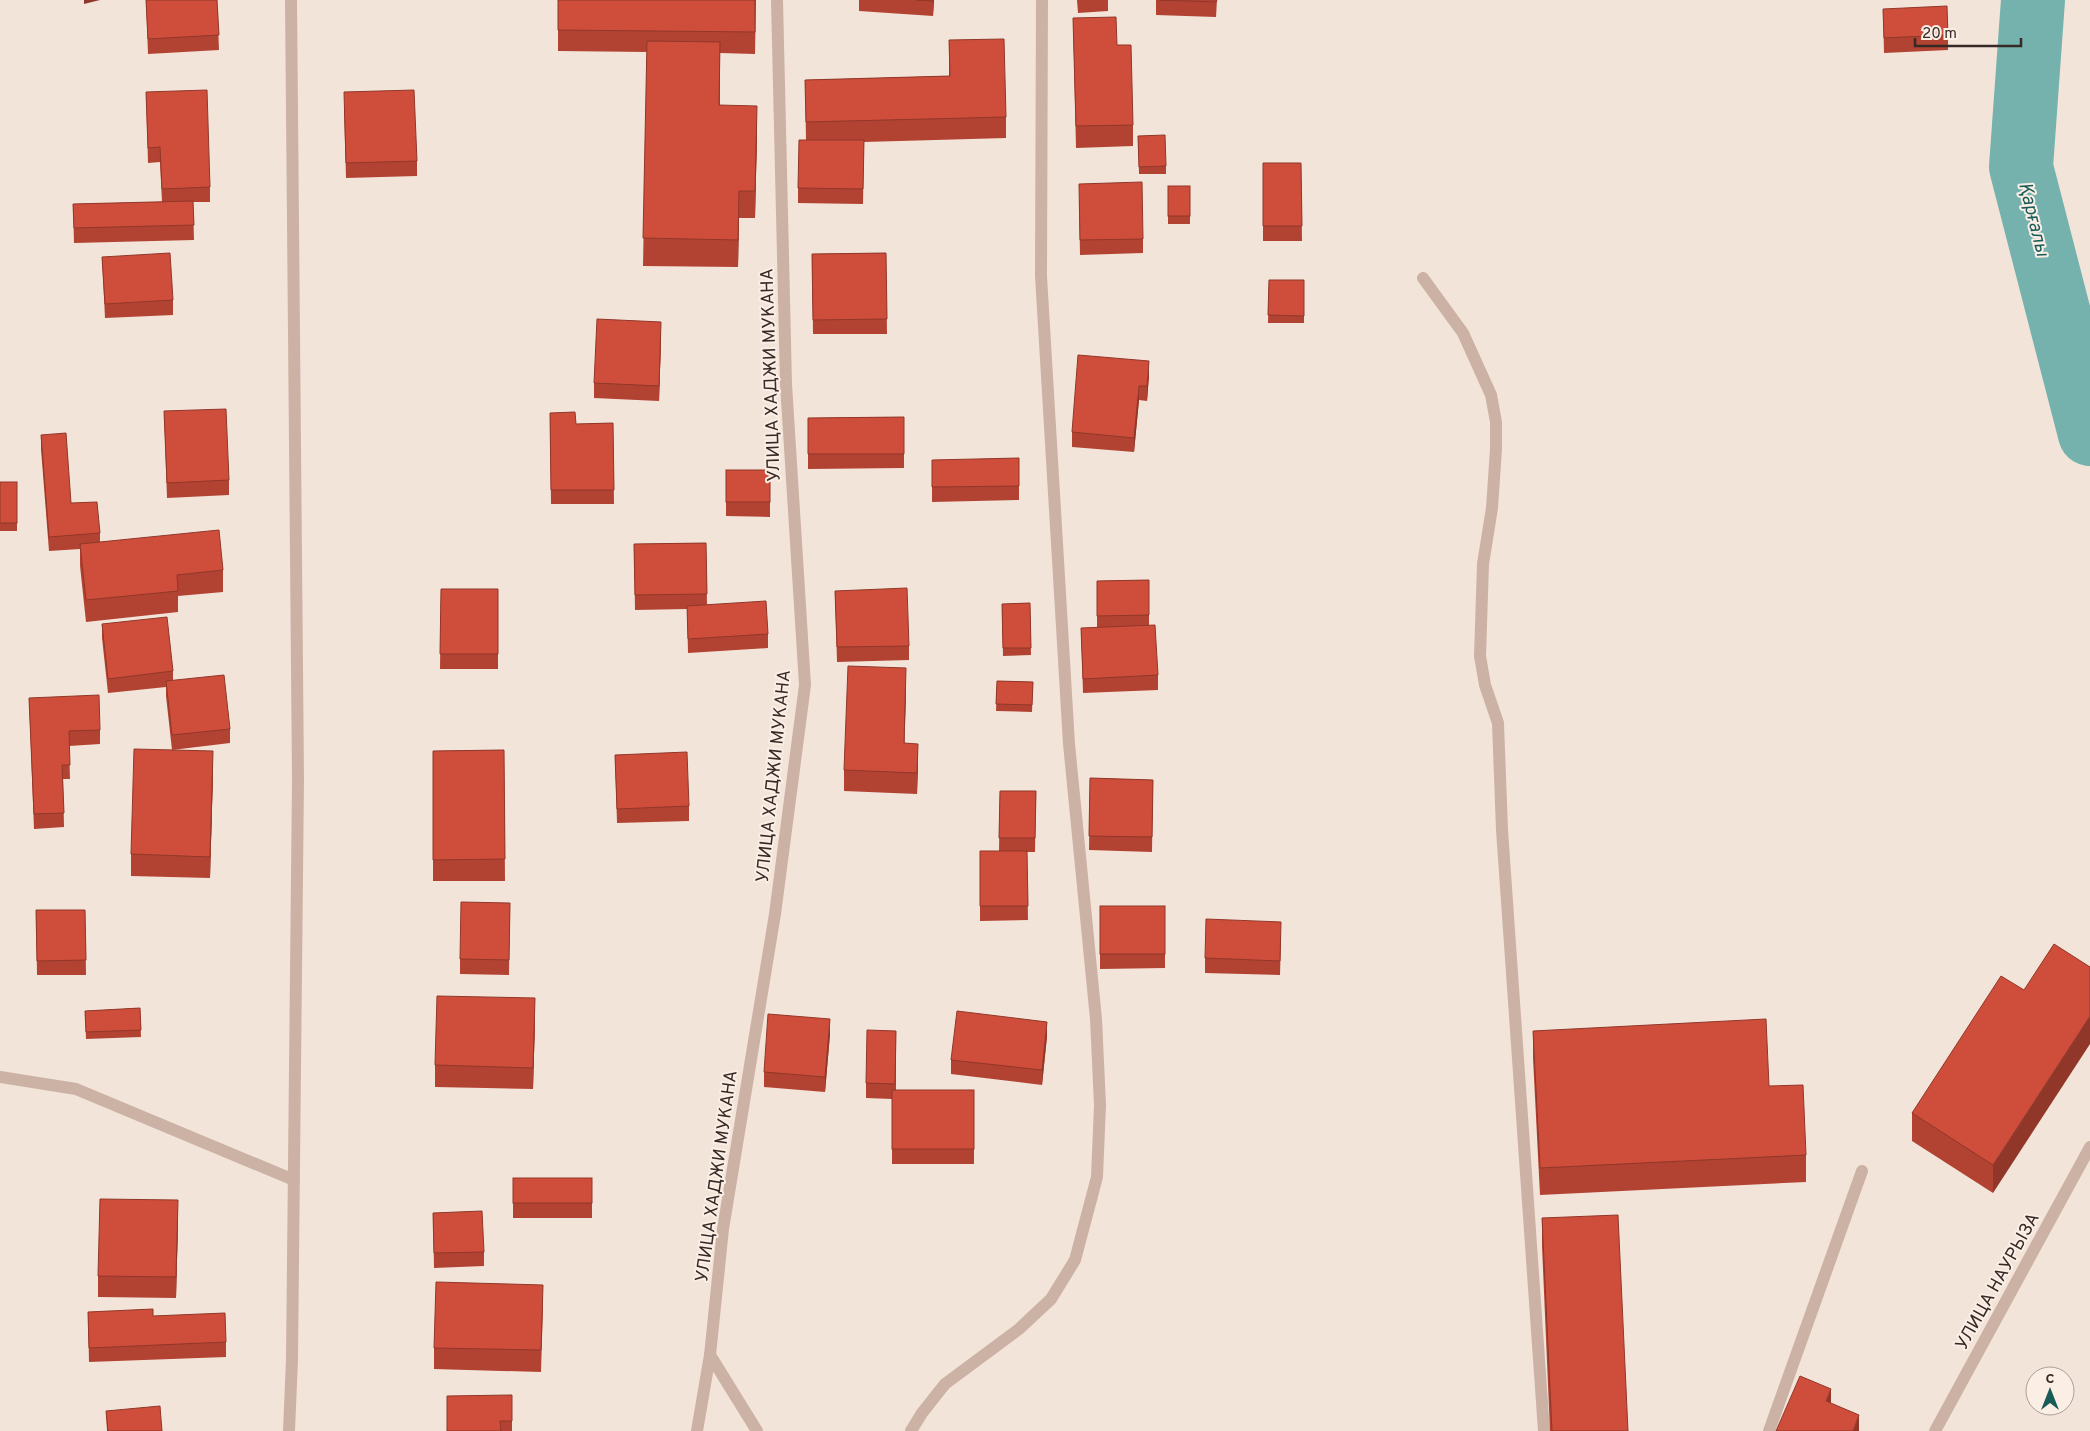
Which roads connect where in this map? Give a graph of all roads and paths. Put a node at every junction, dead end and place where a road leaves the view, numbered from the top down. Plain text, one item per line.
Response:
1 (291, 0) edge
2 (777, 0) edge
3 (1042, 0) edge
4 (1422, 278) dead end
5 (0, 1077) edge
6 (2090, 1147) edge
7 (1862, 1171) dead end
8 (294, 1180) junction
9 (710, 1355) junction
10 (289, 1431) edge
11 (698, 1431) edge
12 (757, 1431) edge
13 (911, 1431) edge
14 (1544, 1431) edge
15 (1769, 1431) edge
16 (1935, 1431) edge

1 - 8 street
2 - 9 street, УЛИЦА ХАДЖИ МУКАНА
3 - 13 street
4 - 14 street
5 - 8 street
6 - 16 street, УЛИЦА НАУРЫЗА
7 - 15 street
8 - 10 street
9 - 11 street, УЛИЦА ХАДЖИ МУКАНА
9 - 12 street

